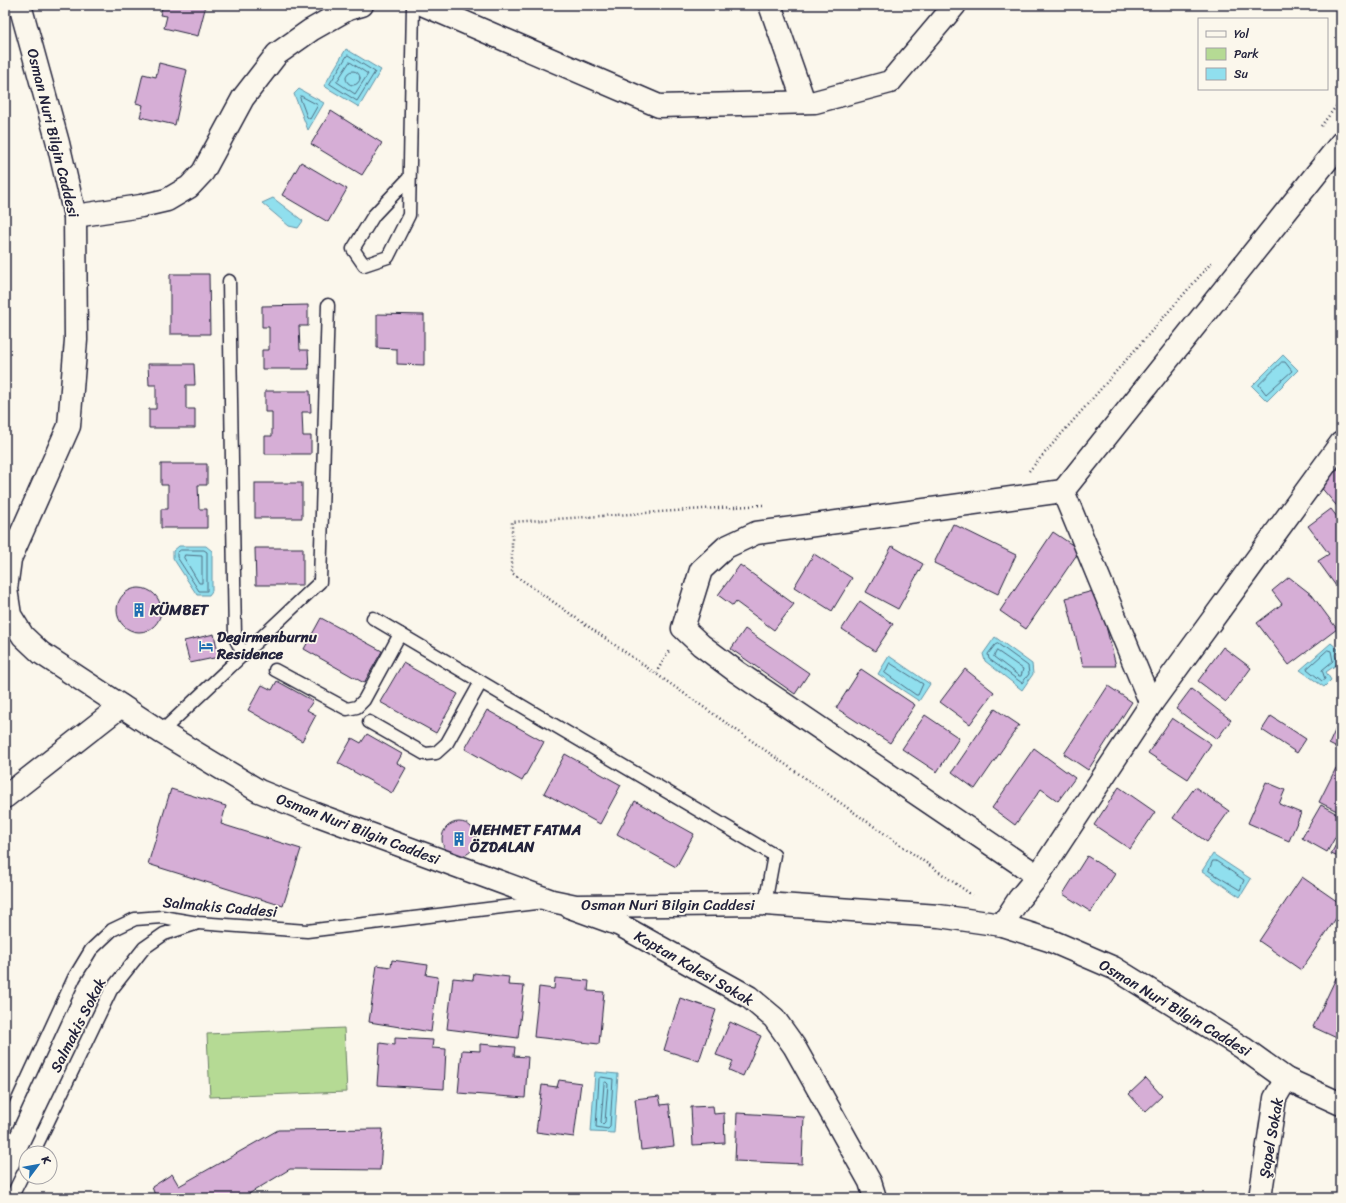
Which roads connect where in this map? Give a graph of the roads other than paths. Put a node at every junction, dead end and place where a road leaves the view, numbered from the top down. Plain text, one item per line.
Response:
1 (20, 5) edge
2 (362, 5) edge
3 (413, 5) edge
4 (424, 5) edge
5 (770, 5) edge
6 (955, 5) edge
7 (804, 102) junction
8 (1341, 143) edge
9 (409, 178) junction
10 (75, 216) junction
11 (229, 281) dead end
12 (328, 305) dead end
13 (1339, 446) edge
14 (1063, 491) junction
15 (373, 618) dead end
16 (400, 634) junction
17 (244, 655) junction
18 (275, 670) dead end
19 (480, 682) junction
20 (1151, 704) junction
21 (121, 706) junction
22 (369, 722) dead end
23 (161, 732) junction
24 (5, 797) edge
25 (1038, 876) junction
26 (552, 901) junction
27 (765, 904) junction
28 (198, 923) junction
29 (1002, 925) junction
30 (1286, 1079) junction
31 (1341, 1104) edge
32 (5, 1128) edge
33 (37, 1145) edge
34 (18, 1184) edge
35 (11, 1198) edge
36 (875, 1198) edge
37 (1260, 1198) edge

1 - 10 street, Osman Nuri Bilgin Caddesi
2 - 10 street
3 - 9 lane
4 - 7 street
5 - 7 street
6 - 7 street
8 - 14 street
9 - 9 lane
10 - 21 street, Osman Nuri Bilgin Caddesi
11 - 17 lane
12 - 17 lane
13 - 20 street
14 - 20 street
14 - 25 street
15 - 16 lane
16 - 18 lane
16 - 19 lane
17 - 23 lane
19 - 22 lane
19 - 27 lane
20 - 25 street
21 - 23 street, Osman Nuri Bilgin Caddesi
21 - 24 street
23 - 26 street, Osman Nuri Bilgin Caddesi
25 - 29 street
26 - 27 street, Osman Nuri Bilgin Caddesi
26 - 28 lane, Salmakis Caddesi
26 - 36 street, Kaptan Kalesi Sokak
27 - 29 street, Osman Nuri Bilgin Caddesi
28 - 32 lane, Salmakis Caddesi
28 - 33 lane, Salmakis Sokak
29 - 30 street, Osman Nuri Bilgin Caddesi
30 - 31 street, Osman Nuri Bilgin Caddesi
30 - 37 street, Şapel Sokak
34 - 35 lane

